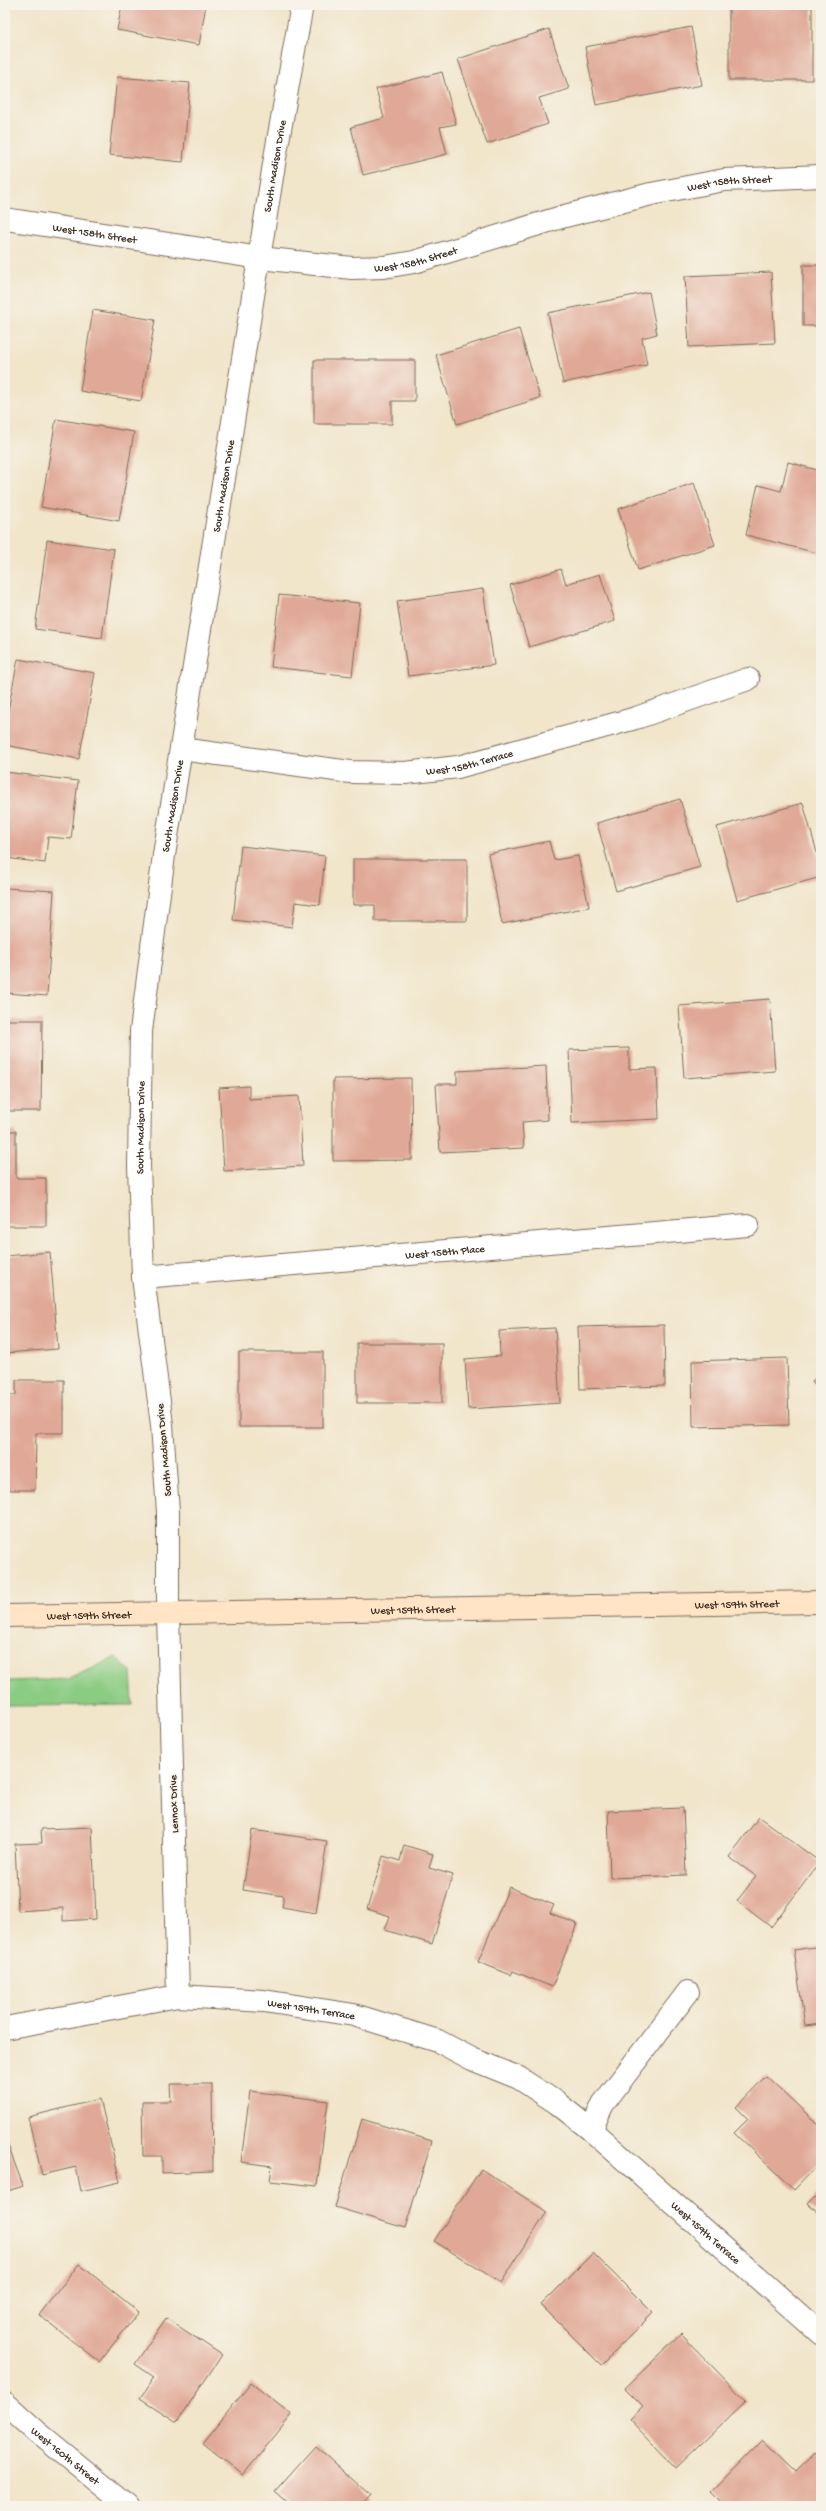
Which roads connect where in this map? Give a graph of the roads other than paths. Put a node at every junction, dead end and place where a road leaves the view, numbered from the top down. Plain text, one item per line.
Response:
1 (302, 5) edge
2 (821, 176) edge
3 (5, 219) edge
4 (260, 258) junction
5 (748, 679) dead end
6 (181, 749) junction
7 (748, 1225) dead end
8 (142, 1277) junction
9 (821, 1602) edge
10 (168, 1613) junction
11 (5, 1616) edge
12 (688, 1992) dead end
13 (178, 1996) junction
14 (5, 2028) edge
15 (591, 2130) junction
16 (821, 2334) edge
17 (5, 2402) edge
18 (128, 2506) edge

1 - 4 street, South Madison Drive
2 - 4 street, West 158th Street
3 - 4 street, West 158th Street
4 - 6 street, South Madison Drive
5 - 6 street, West 158th Terrace
6 - 8 street, South Madison Drive
7 - 8 street, West 158th Place
8 - 10 street, South Madison Drive
9 - 10 main road, West 159th Street
10 - 11 main road, West 159th Street
10 - 13 street, Lennox Drive
12 - 15 street
13 - 14 street, West 159th Terrace
13 - 15 street, West 159th Terrace
15 - 16 street, West 159th Terrace
17 - 18 street, West 160th Street

